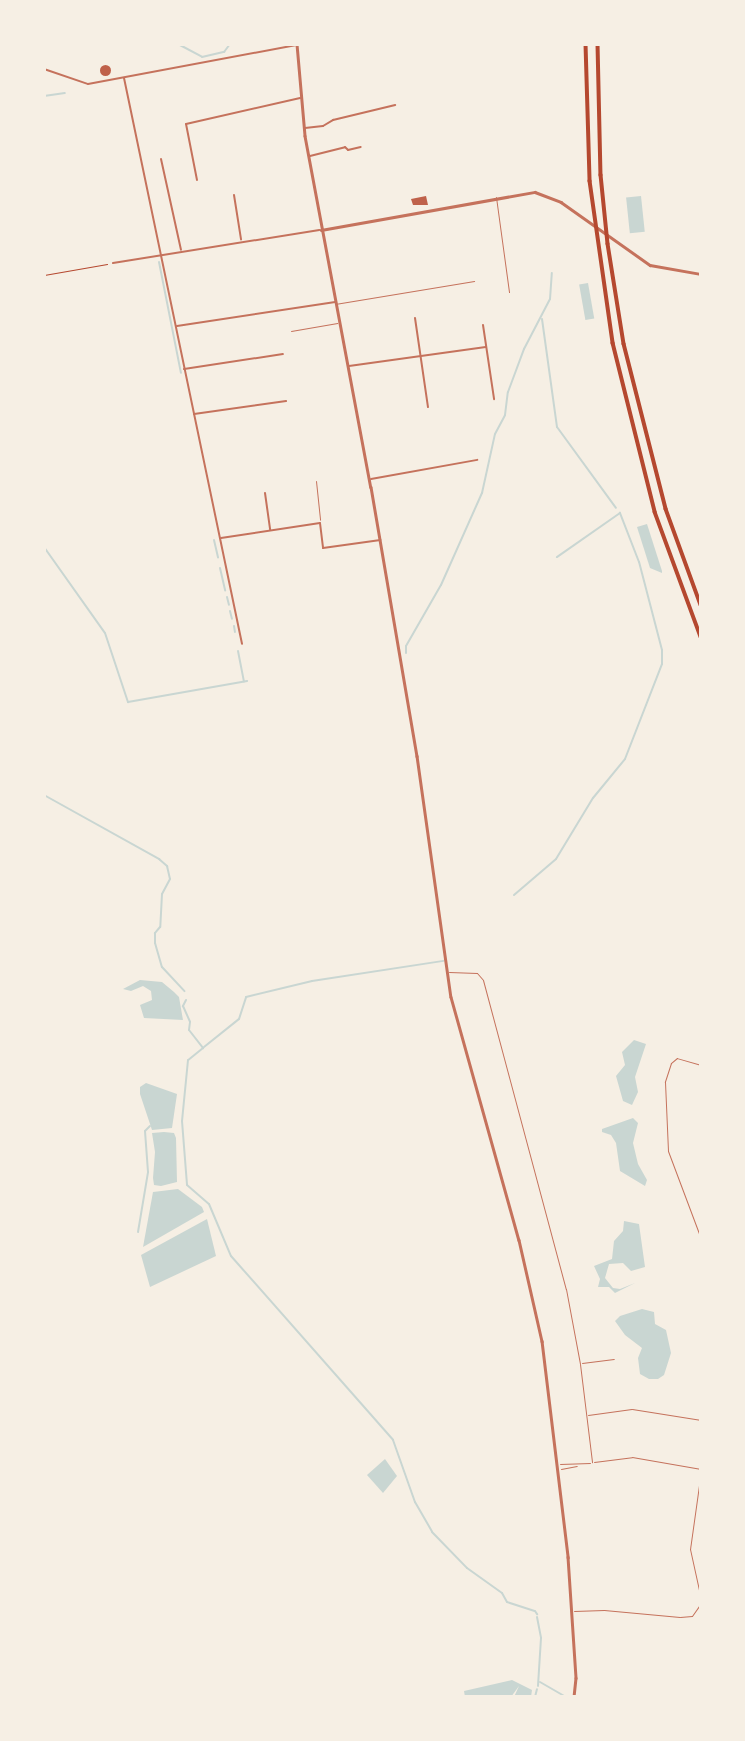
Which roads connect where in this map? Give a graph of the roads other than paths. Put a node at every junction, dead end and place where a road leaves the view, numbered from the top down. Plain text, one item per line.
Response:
1 (297, 44) edge
2 (586, 44) edge
3 (598, 44) edge
4 (286, 45) edge
5 (44, 69) edge
6 (124, 78) junction
7 (300, 97) junction
8 (395, 106) dead end
9 (304, 128) junction
10 (361, 147) dead end
11 (310, 156) junction
12 (161, 159) dead end
13 (197, 180) dead end
14 (234, 195) dead end
15 (496, 197) junction
16 (321, 230) junction
17 (242, 240) junction
18 (181, 250) junction
19 (161, 254) junction
20 (113, 263) road end
21 (701, 274) edge
22 (474, 281) dead end
23 (509, 292) dead end
24 (335, 303) junction
25 (415, 318) dead end
26 (339, 323) junction
27 (483, 325) dead end
28 (174, 326) junction
29 (291, 331) dead end
30 (486, 347) junction
31 (283, 354) dead end
32 (421, 356) junction
33 (348, 366) junction
34 (183, 369) junction
35 (494, 399) dead end
36 (286, 401) dead end
37 (428, 407) dead end
38 (193, 414) junction
39 (477, 460) dead end
40 (370, 479) junction
41 (316, 481) dead end
42 (265, 493) dead end
43 (320, 523) junction
44 (270, 530) junction
45 (220, 538) junction
46 (380, 540) junction
47 (701, 605) edge
48 (701, 637) edge
49 (242, 644) dead end
50 (447, 972) junction
51 (701, 1065) edge
52 (701, 1239) edge
53 (614, 1359) dead end
54 (580, 1364) junction
55 (586, 1415) junction
56 (701, 1420) edge
57 (592, 1462) junction
58 (557, 1464) junction
59 (578, 1464) junction
60 (558, 1470) junction
61 (701, 1470) edge
62 (701, 1599) edge
63 (701, 1603) edge
64 (572, 1612) junction
65 (574, 1697) edge

1 - 4 street
1 - 7 street
2 - 48 highway
3 - 47 highway
4 - 6 street
5 - 6 street
6 - 19 street
7 - 9 street
7 - 13 street
8 - 9 street
9 - 11 street
10 - 11 street
11 - 16 street
12 - 18 street
14 - 17 street
15 - 16 street
15 - 21 street
15 - 23 lane
16 - 17 street
16 - 24 street
17 - 18 street
18 - 19 street
19 - 20 street
19 - 28 street
22 - 24 lane
24 - 26 street
24 - 28 street
25 - 32 street
26 - 29 lane
26 - 33 street
27 - 30 street
28 - 34 street
30 - 32 street
30 - 35 street
31 - 34 street
32 - 33 street
32 - 37 street
33 - 40 street
34 - 38 street
36 - 38 street
38 - 45 street
39 - 40 street
40 - 46 street
41 - 43 lane
42 - 44 street
43 - 44 street
43 - 46 street
44 - 45 street
45 - 49 street
46 - 50 street
50 - 54 lane
50 - 58 street
51 - 52 lane
53 - 54 lane
54 - 55 lane
55 - 56 lane
55 - 57 lane
57 - 59 lane
57 - 61 lane
58 - 59 lane
58 - 60 street
59 - 60 lane
60 - 64 street
61 - 62 lane
63 - 64 lane
64 - 65 street

